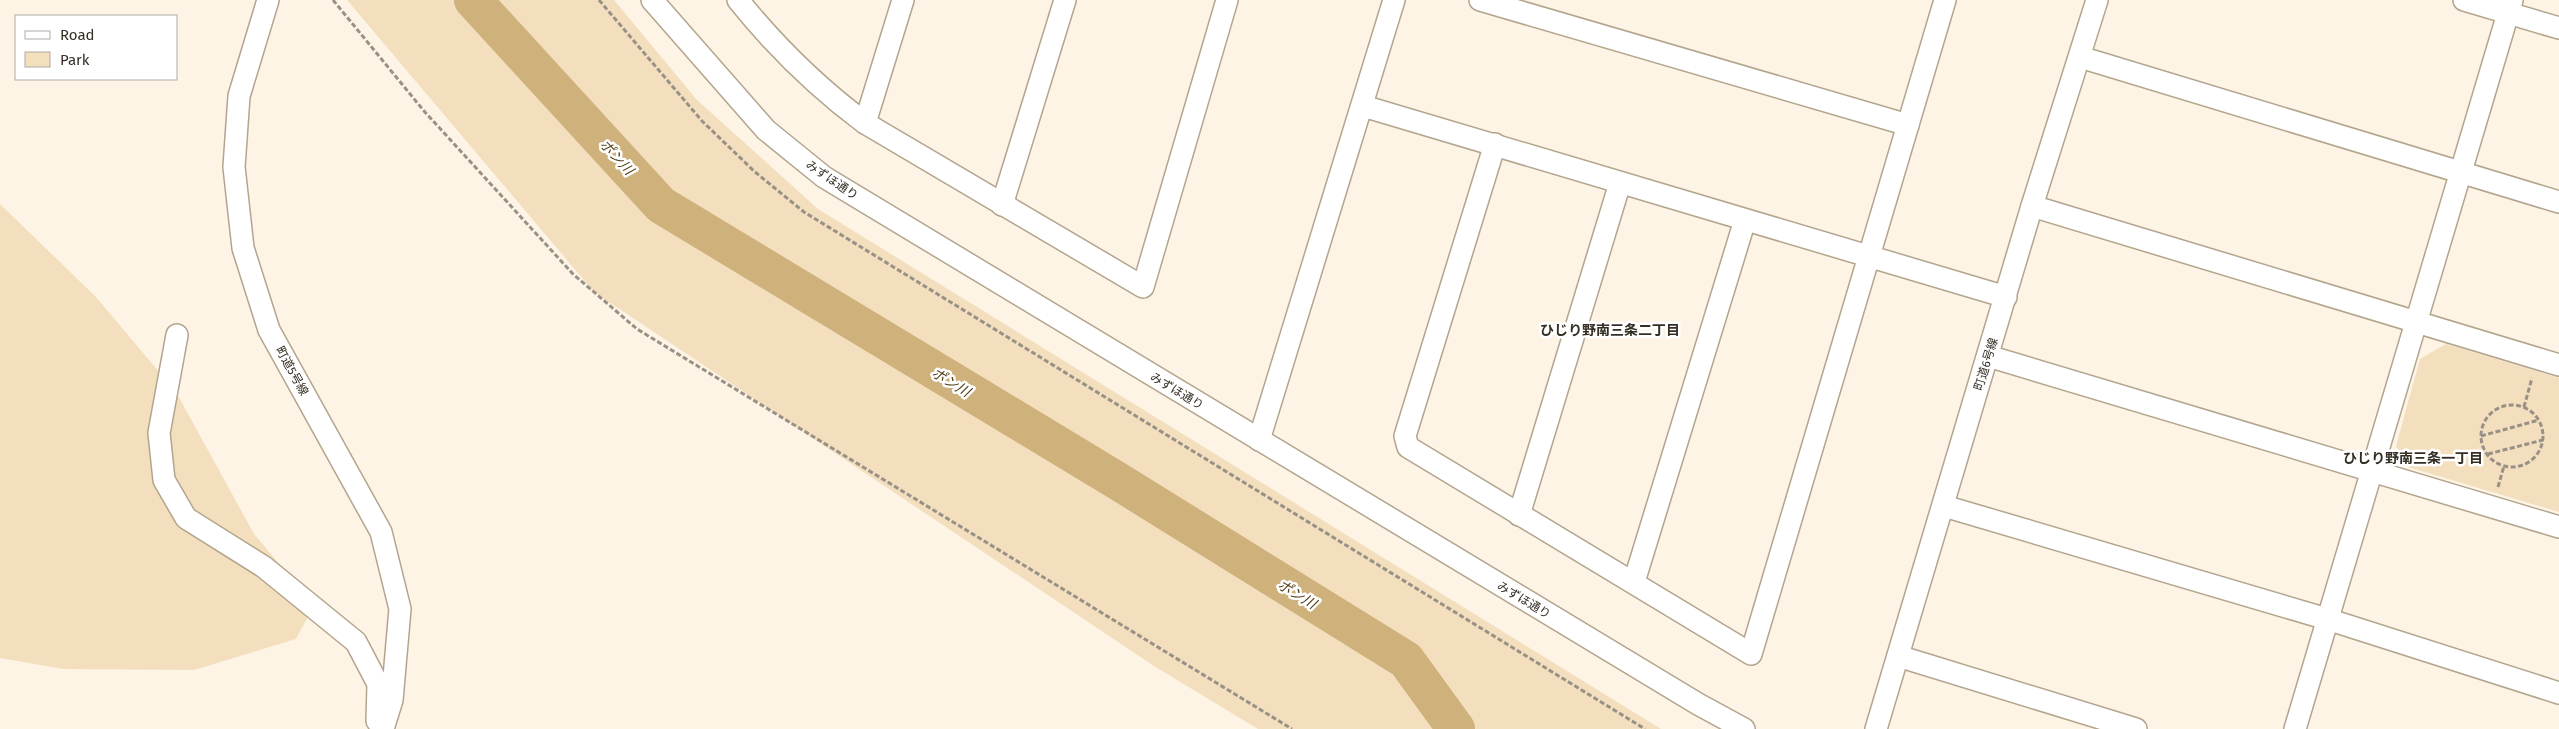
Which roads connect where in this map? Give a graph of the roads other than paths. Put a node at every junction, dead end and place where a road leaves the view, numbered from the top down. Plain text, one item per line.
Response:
1 (268, 0) edge
2 (652, 0) edge
3 (738, 0) edge
4 (761, 0) edge
5 (903, 0) edge
6 (1065, 0) edge
7 (1227, 0) edge
8 (1394, 0) edge
9 (1480, 0) edge
10 (1944, 0) edge
11 (2097, 0) edge
12 (2464, 0) edge
13 (2510, 7) edge
14 (755, 21) junction
15 (2559, 28) edge
16 (2080, 57) junction
17 (1363, 106) junction
18 (865, 123) junction
19 (1908, 125) junction
20 (1495, 144) junction
21 (2461, 173) junction
22 (1620, 183) junction
23 (2559, 202) edge
24 (1002, 206) junction
25 (2032, 206) junction
26 (1745, 220) junction
27 (1869, 258) junction
28 (2006, 297) junction
29 (2417, 321) junction
30 (177, 335) dead end
31 (1988, 356) junction
32 (2559, 365) edge
33 (1259, 440) junction
34 (2373, 471) junction
35 (1944, 506) junction
36 (1519, 515) junction
37 (2559, 527) edge
38 (1634, 582) junction
39 (2327, 619) junction
40 (1898, 656) junction
41 (2559, 693) edge
42 (377, 729) edge
43 (382, 729) edge
44 (1744, 729) edge
45 (1876, 729) edge
46 (2136, 729) edge
47 (2295, 729) edge

1 - 43 street, 町道5号線
2 - 33 street, みずほ通り
3 - 14 street
4 - 14 street
5 - 18 street
6 - 24 street
7 - 24 street
8 - 17 street
9 - 19 street
10 - 19 street
11 - 16 street, 町道6号線
12 - 13 street
13 - 15 street
13 - 21 street
14 - 18 street
16 - 21 street
16 - 25 street, 町道6号線
17 - 20 street
17 - 33 street
18 - 24 street
19 - 27 street
20 - 22 street
20 - 36 street
21 - 23 street
21 - 29 street
22 - 26 street
22 - 36 street
25 - 28 street, 町道6号線
25 - 29 street
26 - 27 street
26 - 38 street
27 - 28 street
27 - 38 street
28 - 31 street, 町道6号線
29 - 32 street
29 - 34 street
30 - 42 street
31 - 34 street
31 - 35 street, 町道6号線
33 - 44 street, みずほ通り
34 - 37 street
34 - 39 street
35 - 39 street
35 - 40 street, 町道6号線
36 - 38 street
39 - 41 street
39 - 47 street
40 - 45 street, 町道6号線
40 - 46 street

